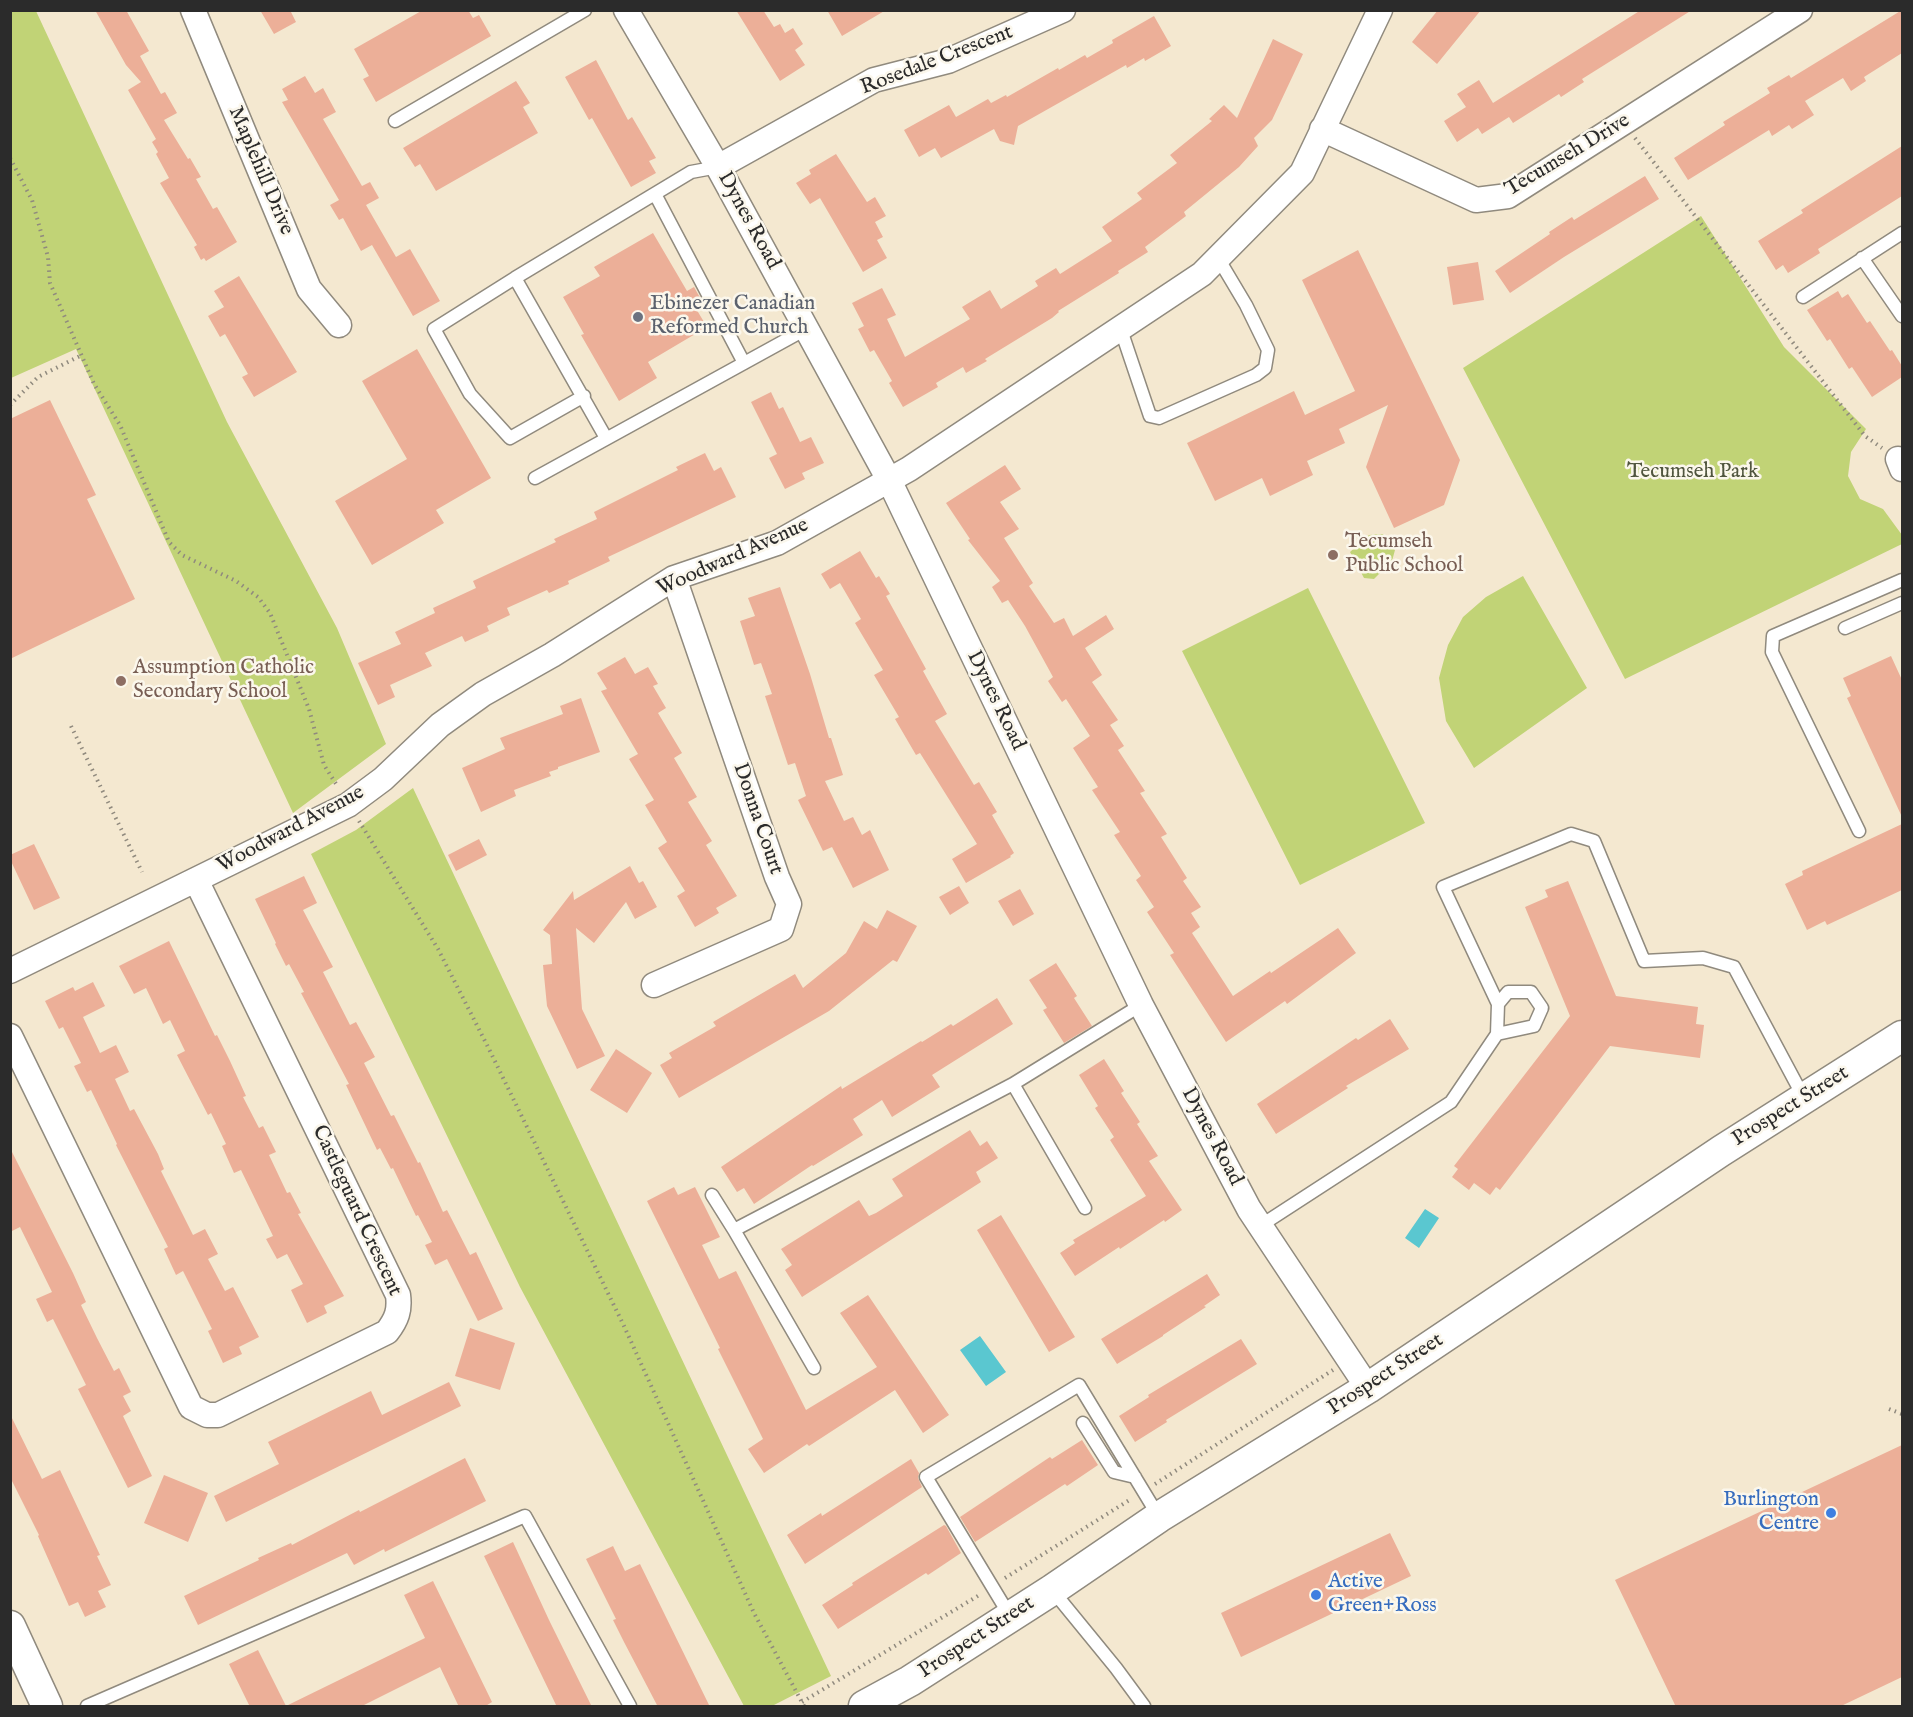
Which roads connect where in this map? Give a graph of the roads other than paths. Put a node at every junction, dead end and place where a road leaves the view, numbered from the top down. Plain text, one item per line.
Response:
1 (193, 10) edge
2 (585, 10) edge
3 (627, 10) edge
4 (1063, 10) edge
5 (1380, 10) edge
6 (1800, 10) edge
7 (395, 121) dead end
8 (1322, 129) junction
9 (718, 167) junction
10 (655, 194) junction
11 (1902, 233) edge
12 (1218, 258) junction
13 (1862, 258) junction
14 (515, 278) junction
15 (1803, 297) dead end
16 (1902, 316) edge
17 (339, 326) dead end
18 (806, 329) junction
19 (1121, 330) junction
20 (744, 363) junction
21 (584, 396) junction
22 (606, 438) junction
23 (536, 478) dead end
24 (889, 480) junction
25 (674, 578) junction
26 (1902, 580) edge
27 (1902, 603) edge
28 (1845, 628) dead end
29 (1859, 831) dead end
30 (196, 880) junction
31 (10, 971) edge
32 (654, 985) dead end
33 (1498, 1004) junction
34 (1141, 1005) junction
35 (1497, 1034) junction
36 (10, 1036) edge
37 (1902, 1036) edge
38 (1013, 1084) junction
39 (1804, 1099) junction
40 (711, 1195) dead end
41 (1085, 1208) dead end
42 (1260, 1226) junction
43 (734, 1230) junction
44 (814, 1368) dead end
45 (1368, 1388) junction
46 (1083, 1423) dead end
47 (1135, 1477) junction
48 (1159, 1517) junction
49 (1053, 1590) junction
50 (1010, 1617) junction
51 (10, 1626) edge
52 (110, 1702) edge
53 (47, 1707) edge
54 (87, 1707) edge
55 (630, 1707) edge
56 (864, 1707) edge
57 (1144, 1707) edge

1 - 17 street, Maplehill Drive
2 - 7 lane
3 - 9 street, Dynes Road
4 - 9 street, Rosedale Crescent
5 - 8 street, Woodward Avenue
6 - 8 street, Tecumseh Drive
8 - 12 street, Woodward Avenue
9 - 10 lane
9 - 18 street, Dynes Road
10 - 14 lane
10 - 20 lane
11 - 13 lane
12 - 19 street, Woodward Avenue
12 - 19 lane
13 - 15 lane
13 - 16 lane
14 - 21 lane
14 - 21 lane
18 - 20 lane
18 - 24 street, Dynes Road
19 - 24 street, Woodward Avenue
20 - 22 lane
21 - 22 lane
22 - 23 lane
24 - 25 street, Woodward Avenue
24 - 34 street, Dynes Road
25 - 30 street, Woodward Avenue
25 - 32 street, Donna Court
26 - 29 lane
27 - 28 lane
30 - 31 street, Woodward Avenue
30 - 36 street, Castleguard Crescent
33 - 35 lane
33 - 35 lane
33 - 39 lane
34 - 38 lane
34 - 42 street, Dynes Road
35 - 42 lane
37 - 39 street, Prospect Street
38 - 41 lane
38 - 43 lane
39 - 45 street, Prospect Street
40 - 43 lane
42 - 45 street, Dynes Road
43 - 44 lane
45 - 48 street, Prospect Street
46 - 47 lane
47 - 48 lane
47 - 50 lane
48 - 49 street, Prospect Street
49 - 50 street, Prospect Street
49 - 57 lane
50 - 56 street, Prospect Street
51 - 53 street
52 - 54 lane
52 - 55 lane

